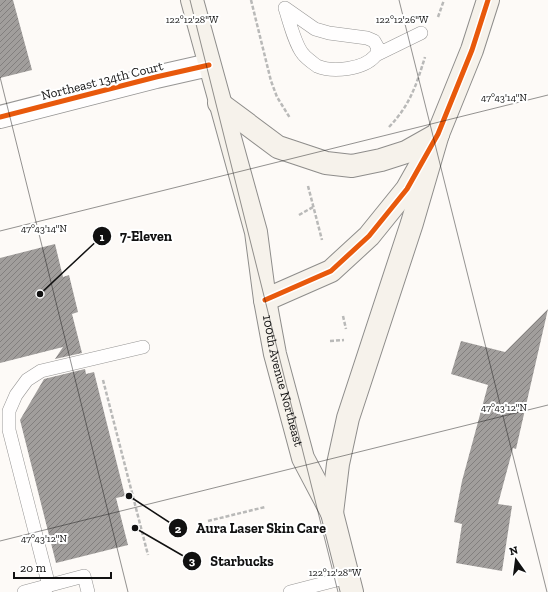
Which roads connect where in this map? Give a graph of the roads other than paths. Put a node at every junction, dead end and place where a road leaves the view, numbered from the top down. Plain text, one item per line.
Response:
1 (192, 0) edge
2 (488, 0) edge
3 (421, 33) dead end
4 (376, 55) junction
5 (209, 65) junction
6 (219, 103) junction
7 (0, 118) edge
8 (438, 134) junction
9 (265, 300) junction
10 (143, 347) dead end
11 (332, 513) junction
12 (350, 584) edge
13 (49, 586) junction
14 (24, 592) edge
15 (88, 592) edge
16 (290, 592) edge

1 - 5 main road, 100th Avenue Northeast
2 - 8 main road
3 - 4 lane
4 - 4 lane
5 - 6 main road, 100th Avenue Northeast
5 - 7 street, Northeast 134th Court
6 - 8 main road
6 - 9 main road, 100th Avenue Northeast
8 - 9 main road
8 - 11 main road
9 - 11 main road, 100th Avenue Northeast
10 - 13 lane
11 - 12 main road, 100th Avenue Northeast
12 - 16 lane
13 - 14 lane
13 - 15 lane

